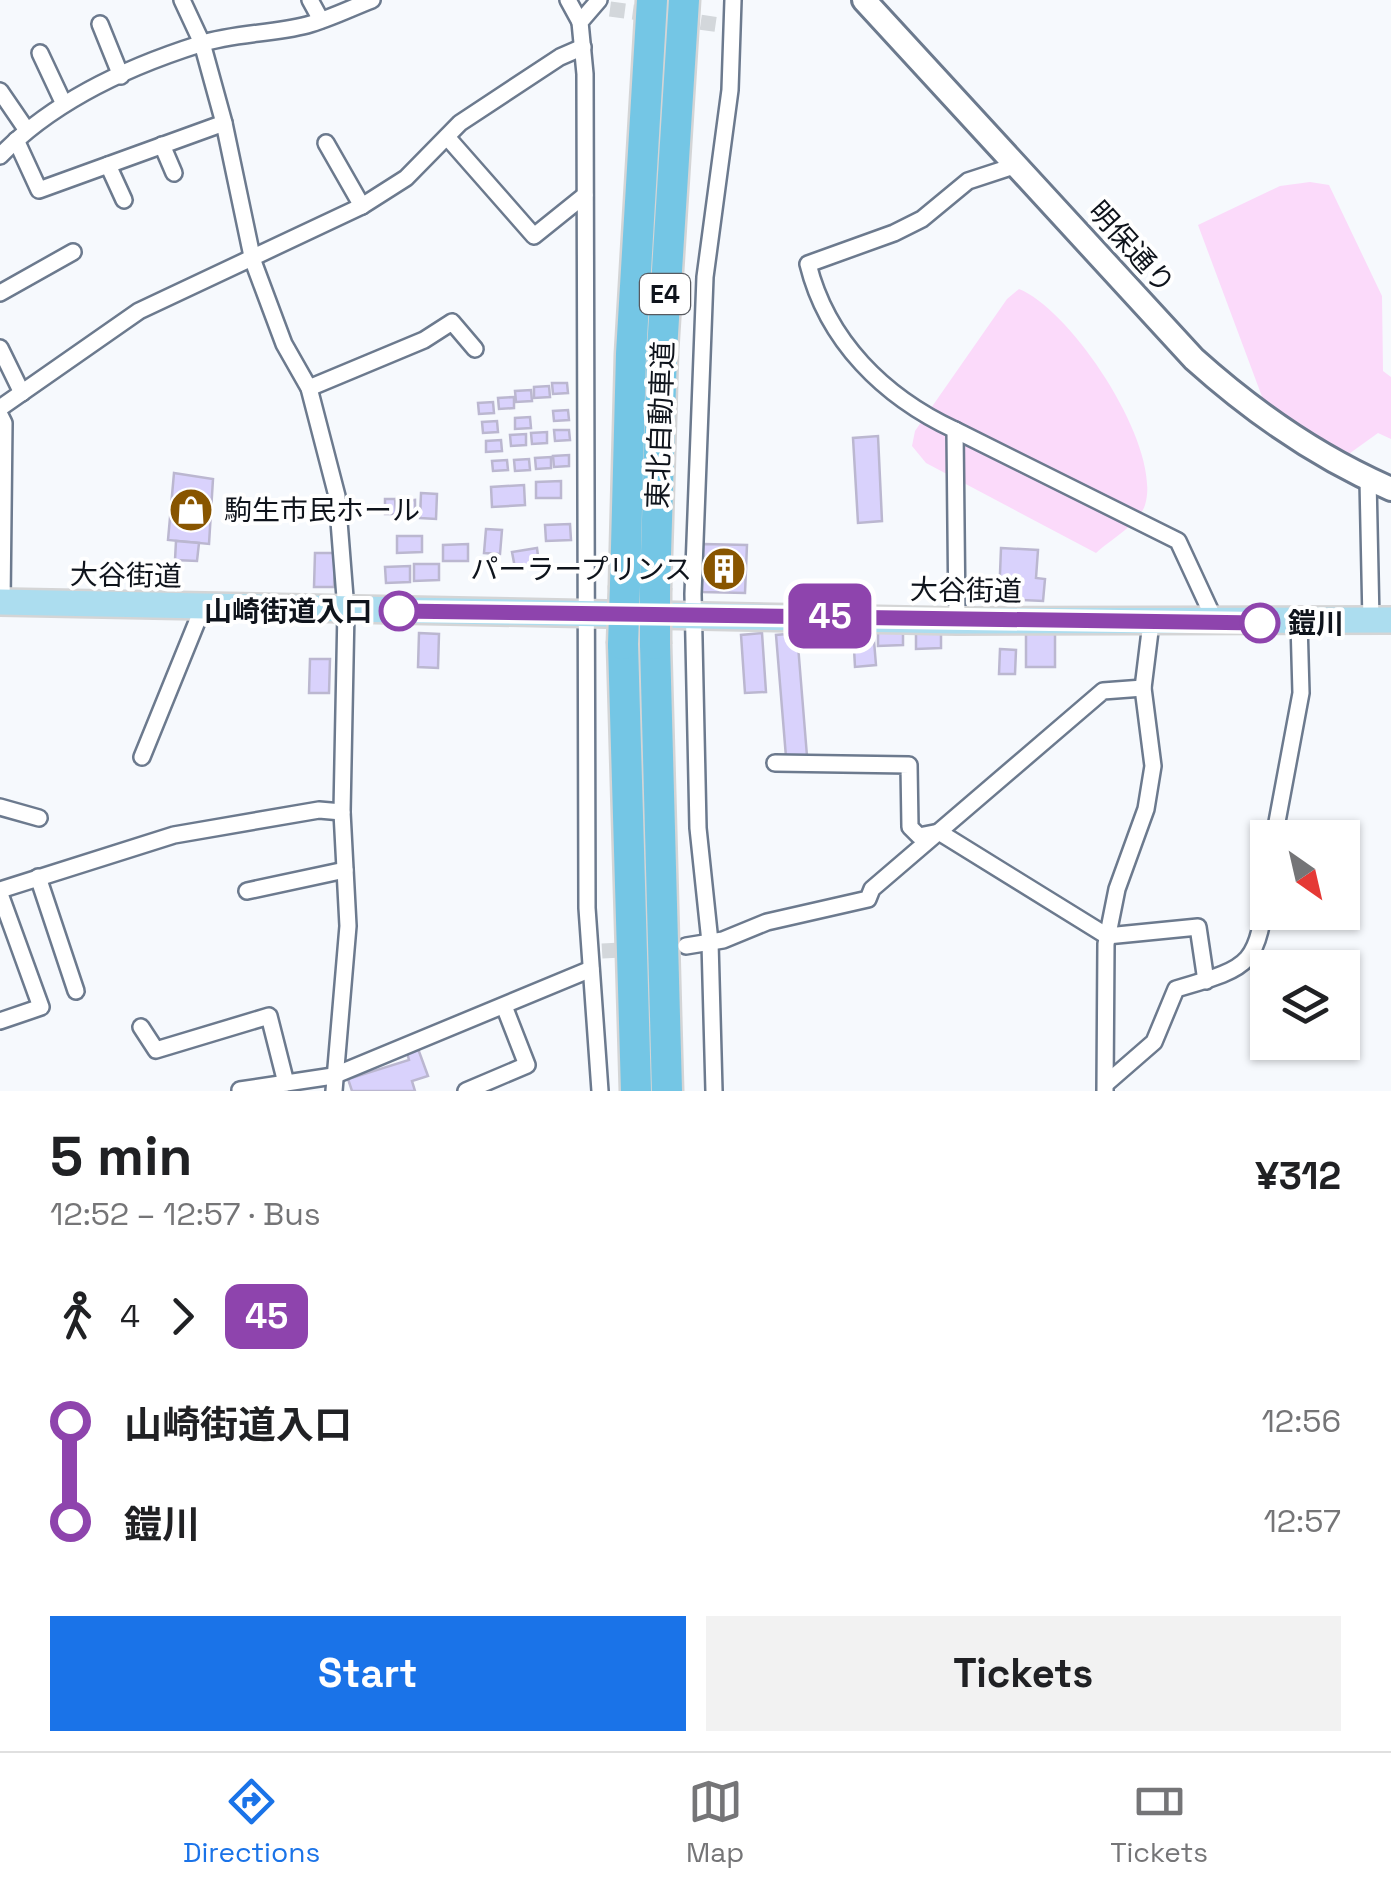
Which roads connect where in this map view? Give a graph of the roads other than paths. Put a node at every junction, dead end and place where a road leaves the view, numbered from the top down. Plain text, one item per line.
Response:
1 (182, 0) edge
2 (310, 0) edge
3 (372, 0) edge
4 (568, 0) edge
5 (652, 0) edge
6 (684, 0) edge
7 (734, 0) edge
8 (864, 0) edge
9 (602, 5) edge
10 (321, 20) junction
11 (580, 22) junction
12 (100, 24) dead end
13 (202, 43) junction
14 (584, 47) junction
15 (40, 53) dead end
16 (121, 76) junction
17 (0, 91) edge
18 (63, 102) junction
19 (224, 123) junction
20 (21, 134) junction
21 (447, 137) junction
22 (326, 143) dead end
23 (162, 146) junction
24 (0, 156) edge
25 (108, 165) junction
26 (1016, 165) junction
27 (174, 173) dead end
28 (586, 195) junction
29 (124, 200) dead end
30 (362, 206) junction
31 (73, 252) dead end
32 (252, 261) junction
33 (0, 293) edge
34 (0, 348) edge
35 (475, 349) dead end
36 (309, 388) junction
37 (22, 394) junction
38 (0, 412) edge
39 (955, 430) junction
40 (1368, 479) junction
41 (1391, 489) edge
42 (1, 602) edge
43 (203, 607) junction
44 (346, 610) junction
45 (588, 615) junction
46 (694, 616) junction
47 (957, 621) junction
48 (1381, 621) edge
49 (1300, 622) junction
50 (1152, 623) junction
51 (1216, 623) junction
52 (1143, 688) junction
53 (142, 757) dead end
54 (775, 764) dead end
55 (0, 807) edge
56 (342, 812) junction
57 (39, 818) dead end
58 (1277, 820) edge
59 (939, 832) junction
60 (346, 870) junction
61 (38, 877) junction
62 (247, 891) dead end
63 (0, 892) edge
64 (1261, 930) edge
65 (1108, 936) junction
66 (710, 942) junction
67 (686, 946) dead end
68 (595, 958) junction
69 (1206, 980) junction
70 (76, 991) dead end
71 (504, 1006) junction
72 (0, 1020) edge
73 (141, 1027) dead end
74 (286, 1083) junction
75 (333, 1084) edge
76 (1107, 1086) edge
77 (240, 1090) edge
78 (466, 1091) edge
79 (600, 1091) edge
80 (636, 1091) edge
81 (667, 1091) edge
82 (714, 1091) edge

1 - 13 street
2 - 10 street
3 - 10 street
4 - 11 street
5 - 80 highway, 東北自動車道 / E4, bridge
6 - 81 highway, 東北自動車道 / E4, bridge
7 - 46 street
8 - 26 street, 明保通り
9 - 11 street
10 - 13 street
11 - 14 street
12 - 16 street
13 - 16 street
13 - 19 street
14 - 21 street
14 - 28 street
15 - 18 street
16 - 18 street
17 - 20 street
18 - 20 street
19 - 23 street
19 - 32 street
20 - 24 street
20 - 25 street
21 - 28 street
21 - 30 street
22 - 30 street
23 - 25 street
23 - 27 street
25 - 29 street
26 - 39 street
26 - 40 street, 明保通り
28 - 45 street
30 - 32 street
31 - 33 street
32 - 36 street
32 - 37 street
34 - 37 street
35 - 36 street
36 - 44 street
37 - 38 street
38 - 42 street
39 - 47 street
39 - 51 street
40 - 41 street, 明保通り
40 - 48 street
42 - 43 main road, 大谷街道
43 - 44 main road, 大谷街道
43 - 53 street
44 - 45 main road, 大谷街道
44 - 56 street
45 - 46 main road, 大谷街道
45 - 68 street
46 - 47 main road, 大谷街道
46 - 66 street
47 - 50 main road, 大谷街道
48 - 49 main road, 大谷街道
49 - 51 main road, 大谷街道
49 - 58 street
50 - 51 main road, 大谷街道
50 - 52 street
52 - 59 street
52 - 65 street
54 - 59 street
55 - 57 street
56 - 60 street
56 - 61 street
59 - 65 street
59 - 66 street
60 - 62 street
60 - 75 street
61 - 63 street
61 - 70 street
63 - 72 street
64 - 69 street
65 - 69 street
65 - 76 street
66 - 67 street
66 - 82 street
68 - 71 street
68 - 79 street
69 - 76 street
71 - 75 street
71 - 78 street
73 - 74 street
74 - 75 street
74 - 77 street

